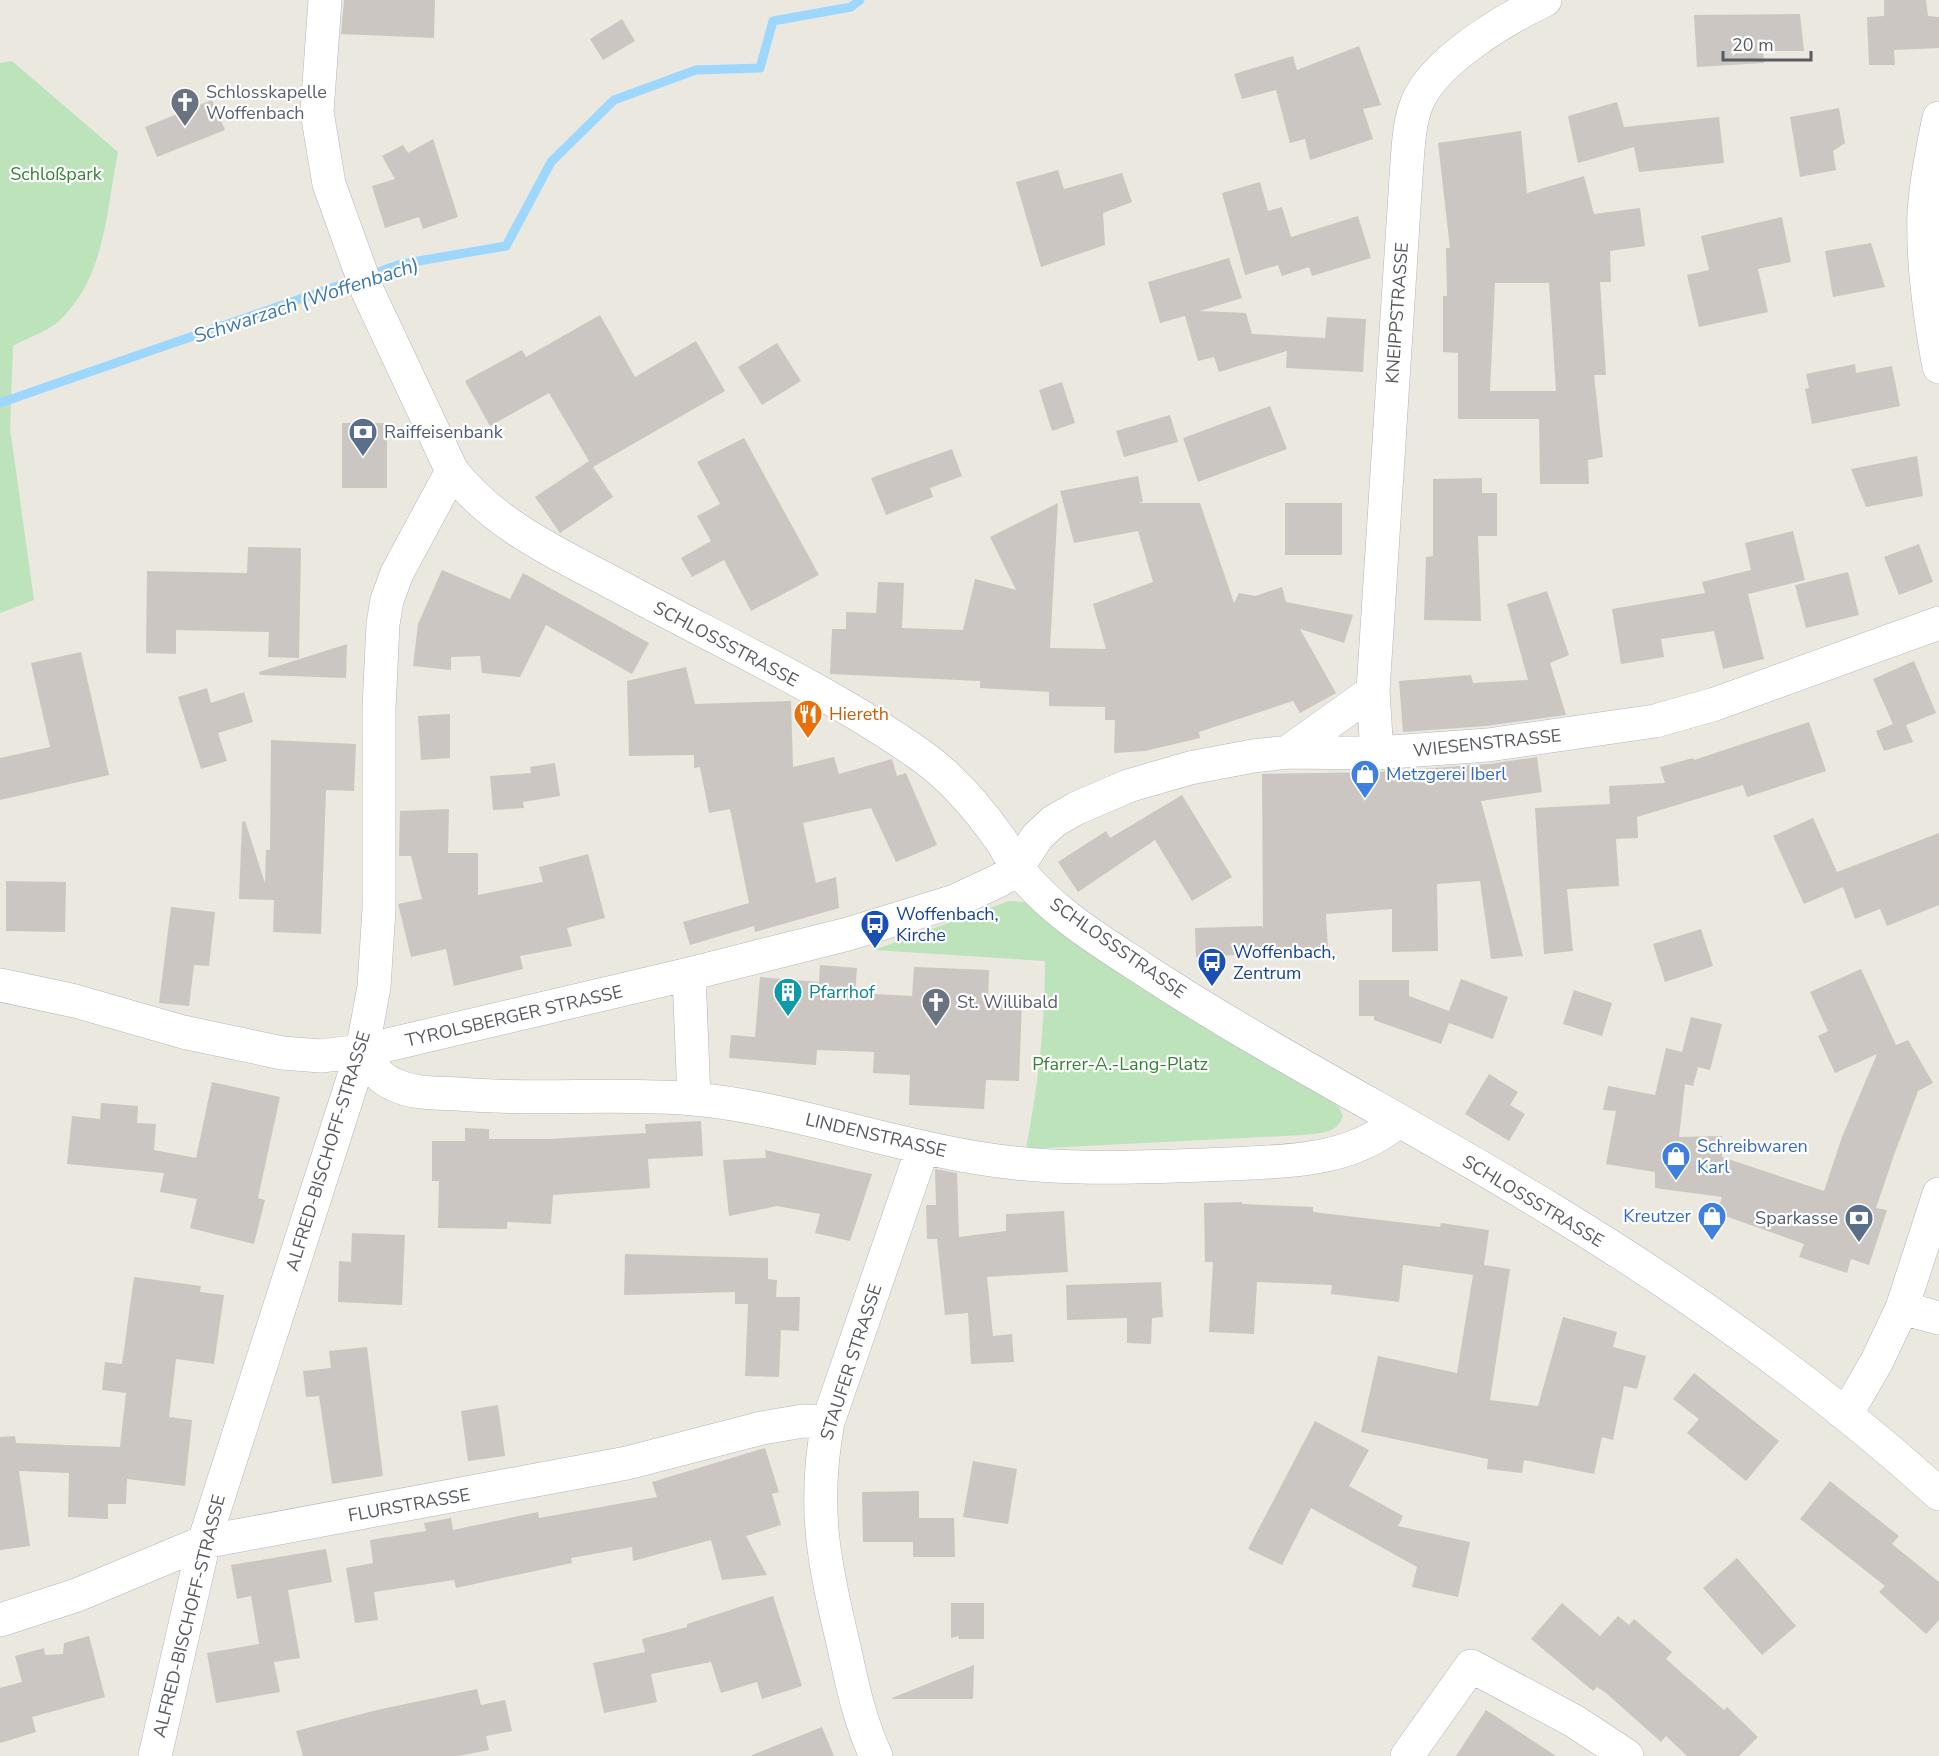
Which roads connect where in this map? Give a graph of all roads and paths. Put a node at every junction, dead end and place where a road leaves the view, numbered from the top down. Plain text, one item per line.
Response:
1 (325, 0) edge
2 (1545, 0) edge
3 (1939, 118) edge
4 (1939, 367) edge
5 (452, 471) junction
6 (1939, 623) edge
7 (1373, 691) junction
8 (1288, 752) junction
9 (1377, 753) junction
10 (1017, 868) junction
11 (689, 974) junction
12 (0, 985) edge
13 (362, 1051) junction
14 (694, 1099) junction
15 (1397, 1122) junction
16 (923, 1147) junction
17 (1939, 1194) edge
18 (1902, 1308) junction
19 (1939, 1318) edge
20 (1847, 1413) junction
21 (828, 1422) junction
22 (1939, 1494) edge
23 (204, 1542) junction
24 (0, 1620) edge
25 (155, 1756) edge
26 (876, 1756) edge
27 (1407, 1756) edge
28 (1627, 1756) edge

1 - 5 street, SCHLOSSSTRASSE
2 - 7 street, KNEIPPSTRASSE
3 - 4 street
5 - 10 street, SCHLOSSSTRASSE
5 - 13 street, ALFRED-BISCHOFF-STRASSE
6 - 9 street, WIESENSTRASSE
7 - 8 street
7 - 9 street, KNEIPPSTRASSE
8 - 9 street, WIESENSTRASSE
8 - 10 street, WIESENSTRASSE
10 - 11 street, TYROLSBERGER STRASSE
10 - 15 street, SCHLOSSSTRASSE
11 - 13 street, TYROLSBERGER STRASSE
11 - 14 street
12 - 13 street, TYROLSBERGER STRASSE
13 - 14 street, LINDENSTRASSE
13 - 23 street, ALFRED-BISCHOFF-STRASSE
14 - 16 street, LINDENSTRASSE
15 - 16 street, LINDENSTRASSE
15 - 20 street, SCHLOSSSTRASSE
16 - 21 street, STAUFER STRASSE
17 - 18 street
18 - 19 street
18 - 20 street
20 - 22 street, SCHLOSSSTRASSE
21 - 23 street, FLURSTRASSE
21 - 26 street, STAUFER STRASSE
23 - 24 street, FLURSTRASSE
23 - 25 street, ALFRED-BISCHOFF-STRASSE
27 - 28 street

